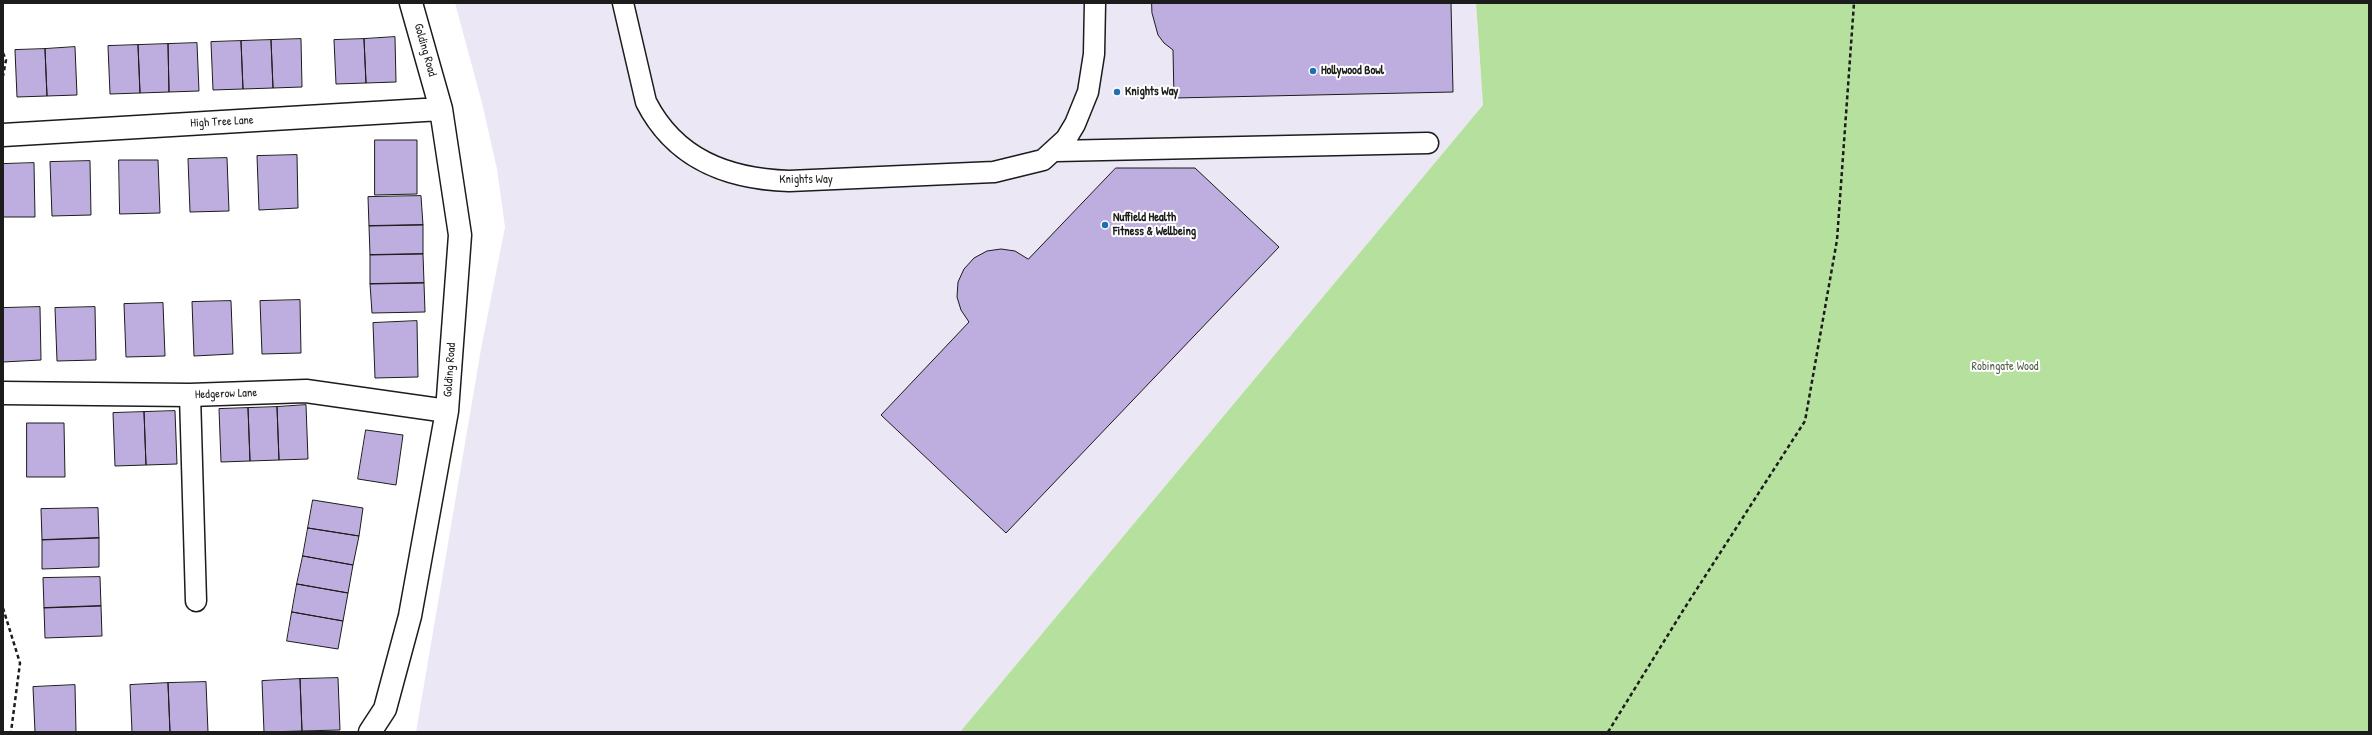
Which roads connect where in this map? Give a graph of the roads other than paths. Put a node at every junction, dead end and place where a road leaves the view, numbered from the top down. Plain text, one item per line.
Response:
1 (411, 3) edge
2 (623, 3) edge
3 (1095, 3) edge
4 (441, 109) junction
5 (3, 135) edge
6 (1428, 143) dead end
7 (1056, 151) junction
8 (3, 393) edge
9 (190, 395) junction
10 (447, 411) junction
11 (196, 601) dead end
12 (370, 732) edge

1 - 4 street, Golding Road
2 - 7 lane, Knights Way
3 - 7 lane, Knights Way
4 - 5 street, High Tree Lane
4 - 10 street, Golding Road
6 - 7 lane
8 - 9 street, Hedgerow Lane
9 - 10 street, Hedgerow Lane
9 - 11 lane
10 - 12 street, Golding Road

